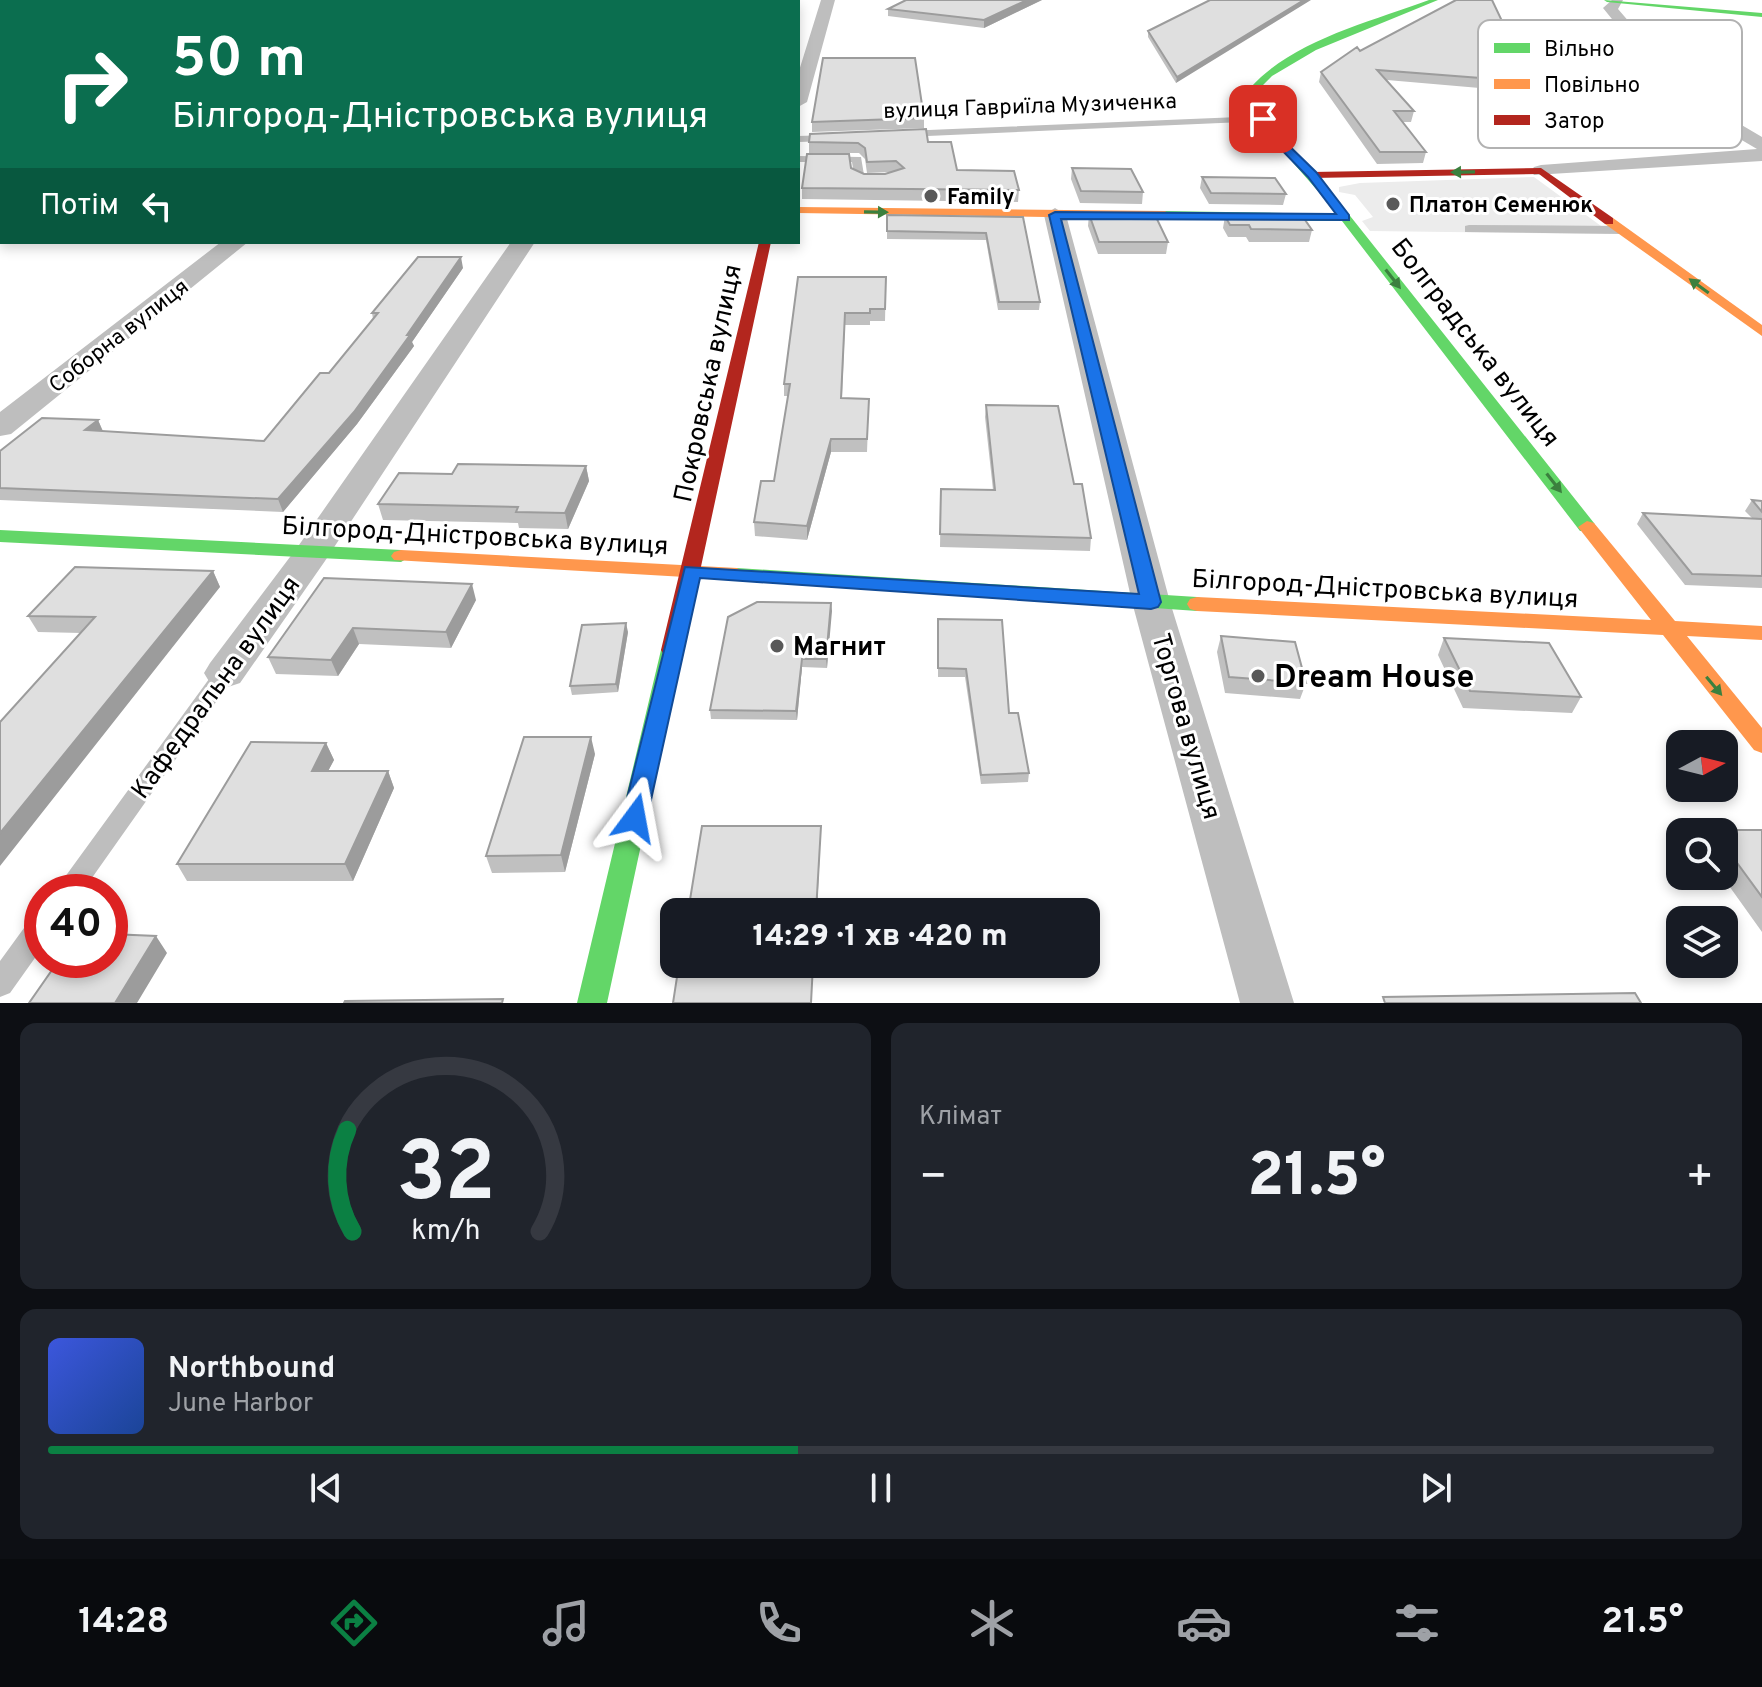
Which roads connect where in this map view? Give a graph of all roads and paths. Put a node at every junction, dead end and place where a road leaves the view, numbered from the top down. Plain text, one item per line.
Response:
1 (828, 0) edge
2 (1435, 0) edge
3 (1613, 1) edge
4 (1762, 15) edge
5 (1620, 20) edge
6 (1711, 20) edge
7 (1742, 26) edge
8 (1762, 30) edge
9 (800, 95) edge
10 (1263, 119) junction
11 (1742, 133) edge
12 (885, 135) edge
13 (837, 137) edge
14 (800, 139) edge
15 (1762, 145) edge
16 (1762, 155) edge
17 (800, 159) edge
18 (1541, 171) junction
19 (1312, 175) junction
20 (883, 178) edge
21 (800, 210) edge
22 (1055, 215) junction
23 (1345, 218) junction
24 (1469, 229) dead end
25 (1622, 230) junction
26 (233, 244) edge
27 (522, 244) edge
28 (765, 244) edge
29 (1762, 332) edge
30 (0, 427) edge
31 (0, 536) edge
32 (312, 553) junction
33 (692, 571) junction
34 (1151, 602) junction
35 (1665, 627) junction
36 (1762, 633) edge
37 (225, 673) joint
38 (1762, 744) edge
39 (80, 874) edge
40 (24, 951) edge
41 (0, 984) edge
42 (592, 1003) edge
43 (1267, 1003) edge

1 - 9 street
2 - 10 main road
3 - 4 main road
3 - 5 street
3 - 6 main road
7 - 8 main road
10 - 12 lane, вулиця Гавриїла Музиченка
10 - 19 main road, Болградська вулиця
11 - 15 street
13 - 14 lane
16 - 18 street
17 - 20 lane
18 -> 19 main road
18 - 25 main road
19 - 23 main road, Болградська вулиця
21 -> 22 main road
22 - 23 main road
22 - 34 street, Торгова вулиця
23 -> 35 main road, Болградська вулиця
24 - 25 lane
29 -> 25 main road
26 - 30 street, Соборна вулиця
27 - 32 street, Кафедральна вулиця
28 - 33 main road, Покровська вулиця
31 - 32 main road, Білгород-Дністровська вулиця
32 - 33 main road, Білгород-Дністровська вулиця
32 - 37 street, Кафедральна вулиця
33 - 34 main road, Білгород-Дністровська вулиця
33 - 42 main road, Покровська вулиця
34 - 35 main road, Білгород-Дністровська вулиця
34 - 43 street, Торгова вулиця
35 - 36 main road, Білгород-Дністровська вулиця
35 -> 38 main road, Болградська вулиця
37 - 39 lane, Кафедральна вулиця
40 - 41 lane

